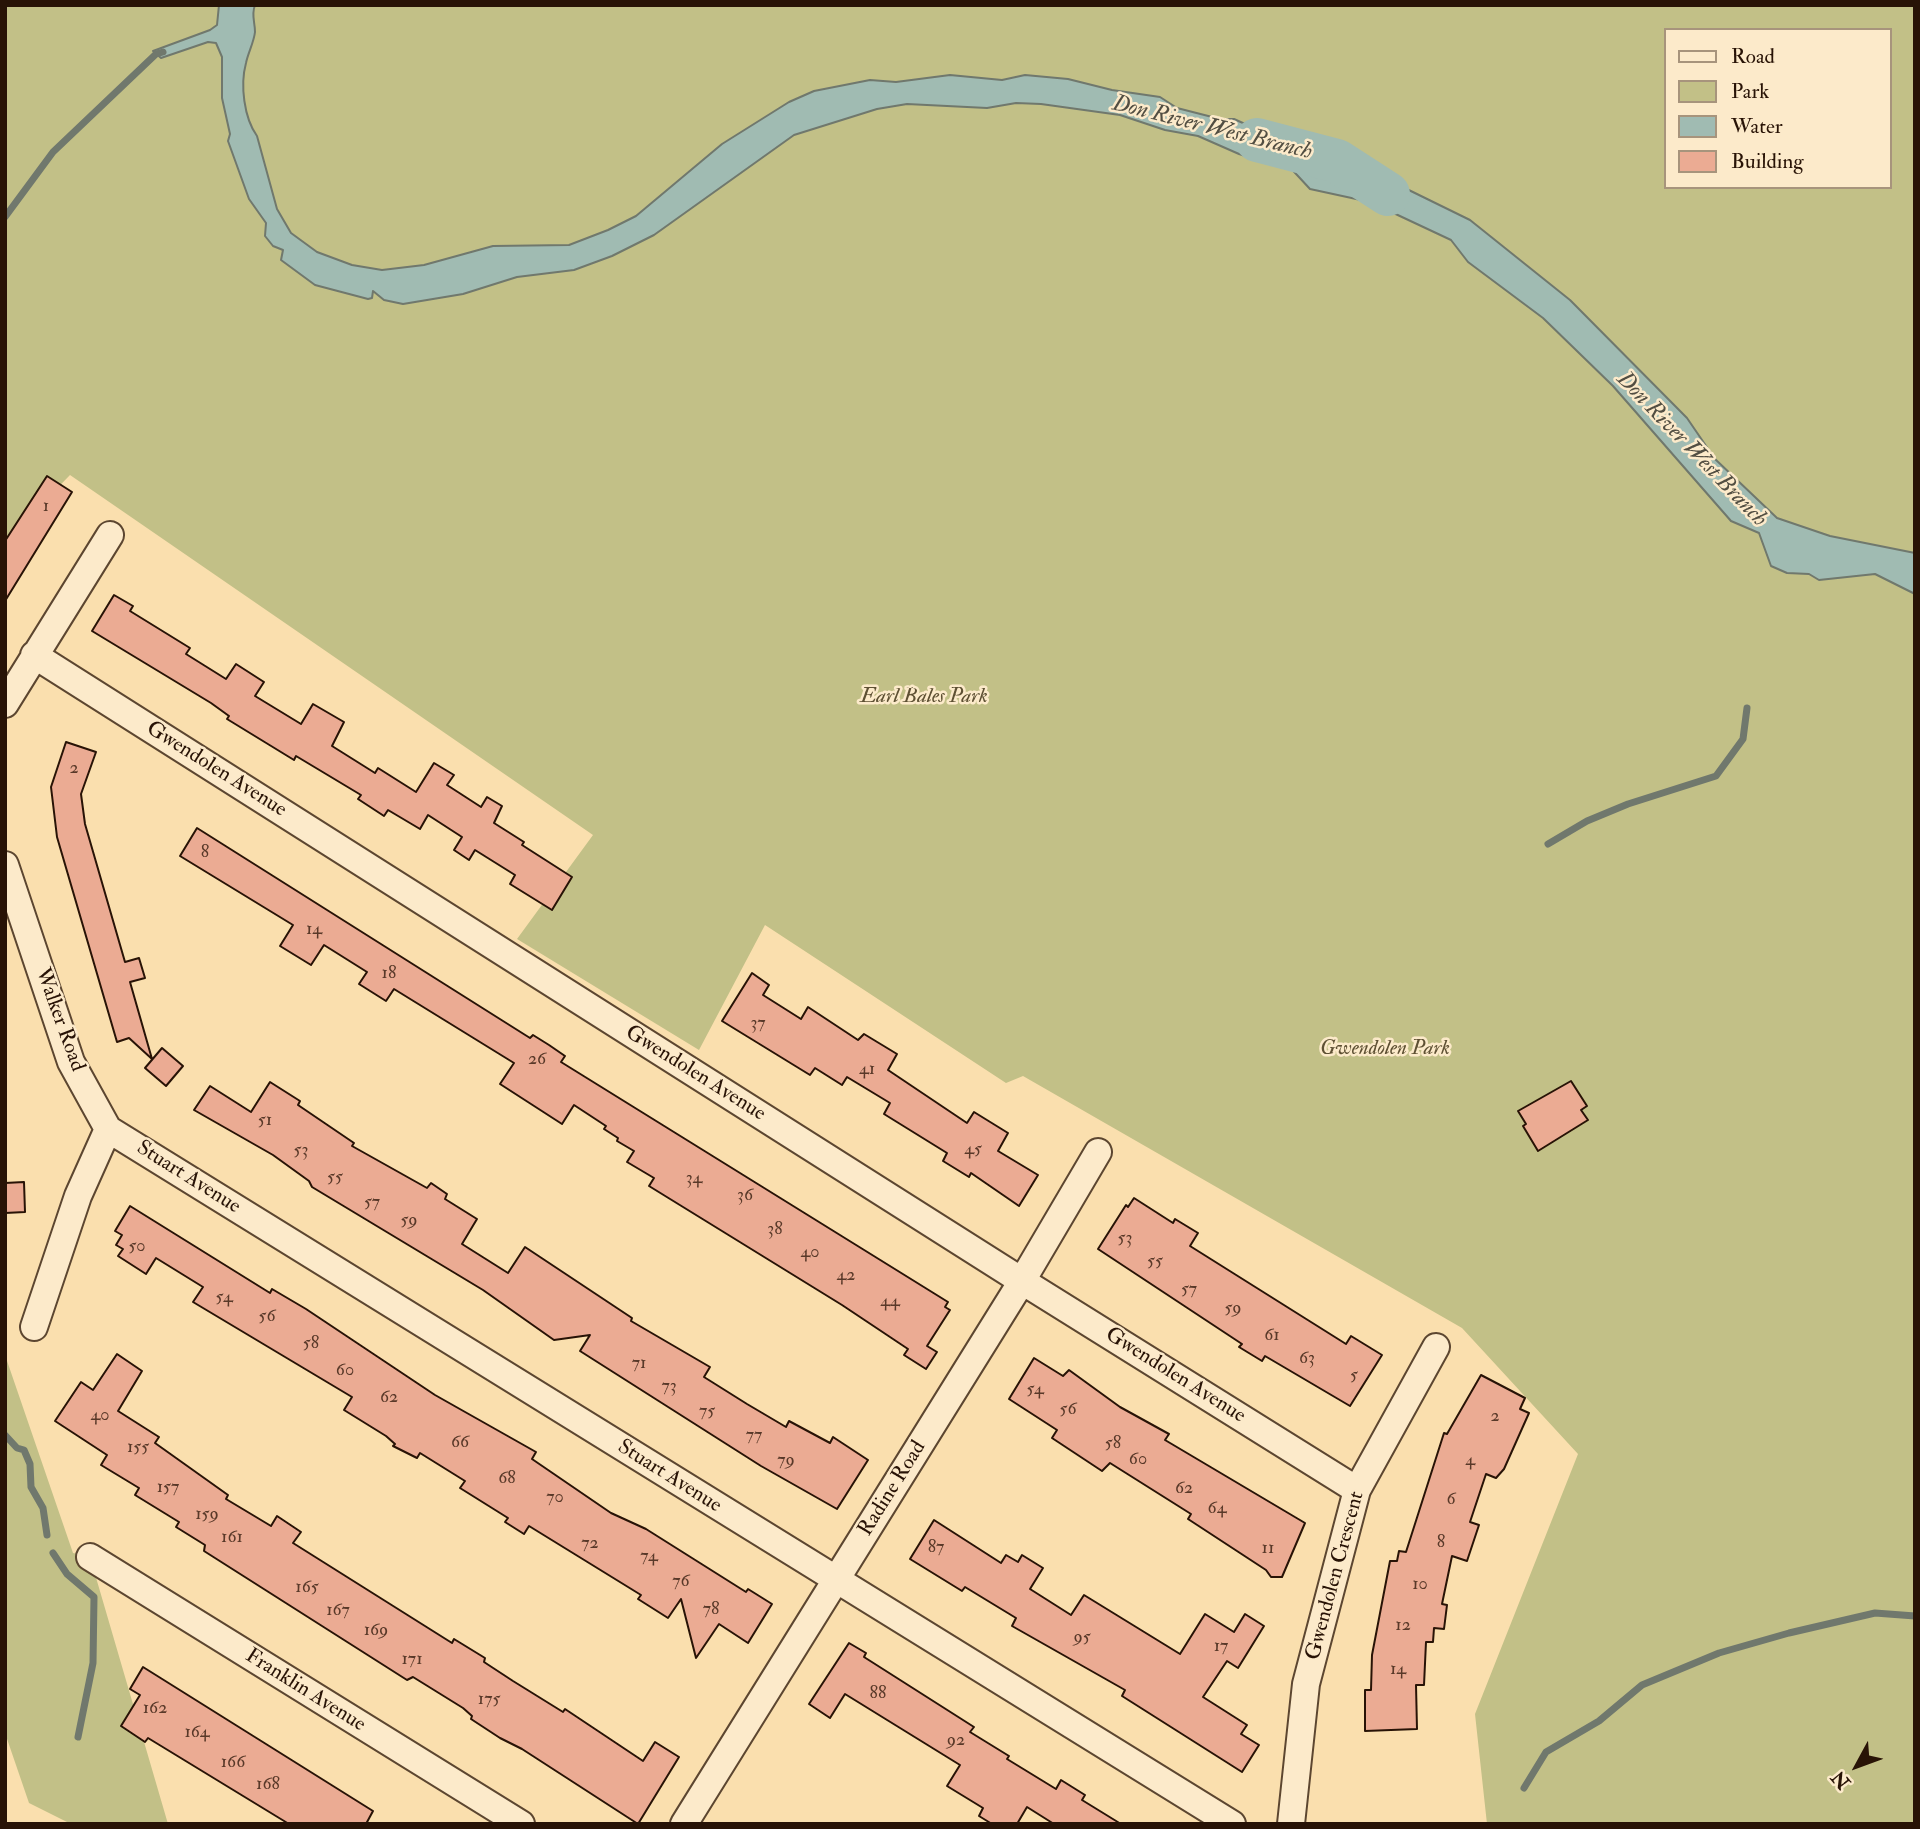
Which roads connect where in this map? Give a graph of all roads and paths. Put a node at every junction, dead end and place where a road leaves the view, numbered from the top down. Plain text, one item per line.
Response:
1 (110, 535) dead end
2 (34, 655) junction
3 (5, 704) edge
4 (5, 865) edge
5 (108, 1129) junction
6 (1098, 1152) dead end
7 (1021, 1281) junction
8 (34, 1327) dead end
9 (1436, 1347) dead end
10 (1357, 1490) junction
11 (90, 1558) dead end
12 (836, 1581) junction
13 (521, 1824) edge
14 (684, 1824) edge
15 (1232, 1824) edge
16 (1291, 1824) edge

1 - 2 street
2 - 3 street
2 - 7 street, Gwendolen Avenue
4 - 5 street, Walker Road
5 - 8 street
5 - 12 street, Stuart Avenue
6 - 7 street, Radine Road
7 - 10 street, Gwendolen Avenue
7 - 12 street, Radine Road
9 - 10 street, Gwendolen Crescent
10 - 16 street, Gwendolen Crescent
11 - 13 street, Franklin Avenue
12 - 14 street, Radine Road
12 - 15 street, Stuart Avenue

